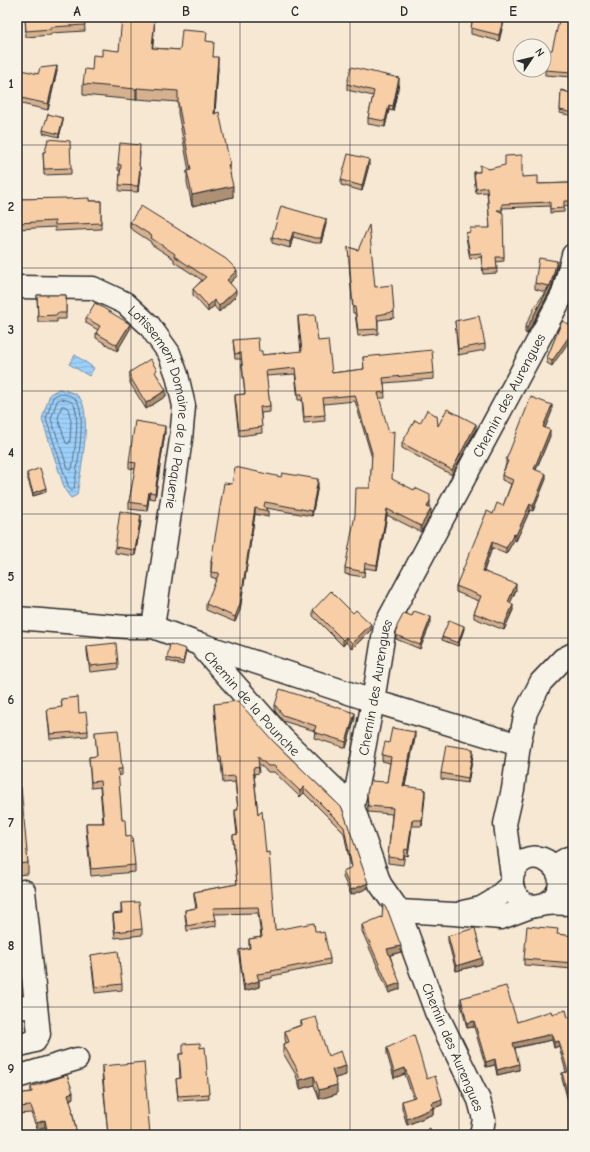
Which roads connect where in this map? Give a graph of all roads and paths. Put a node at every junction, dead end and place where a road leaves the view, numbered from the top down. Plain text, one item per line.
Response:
1 (573, 255) edge
2 (17, 287) edge
3 (17, 618) edge
4 (153, 627) junction
5 (199, 644) junction
6 (573, 654) edge
7 (373, 701) junction
8 (518, 745) junction
9 (513, 789) junction
10 (352, 807) junction
11 (573, 856) edge
12 (556, 870) edge
13 (512, 880) junction
14 (24, 891) dead end
15 (573, 904) edge
16 (539, 905) junction
17 (399, 911) junction
18 (454, 914) junction
19 (26, 1007) edge
20 (17, 1046) edge
21 (77, 1059) dead end
22 (17, 1076) edge
23 (483, 1133) edge

1 - 7 street, Chemin des Aurengues
2 - 4 street, Lotissement Domaine de la Paquerie
3 - 4 street, Chemin de la Pounche
4 - 5 street, Chemin de la Pounche
5 - 7 street
5 - 10 street, Chemin de la Pounche
6 - 8 street
7 - 8 street
7 - 10 street, Chemin des Aurengues
8 - 9 street
9 - 12 street
9 - 13 street
10 - 17 street, Chemin des Aurengues
11 - 12 street
12 - 13 street
12 - 16 street
13 - 16 street
13 - 18 street
14 - 19 street
15 - 16 street
16 - 18 street
17 - 18 street
17 - 23 street, Chemin des Aurengues
19 - 20 street
21 - 22 street

